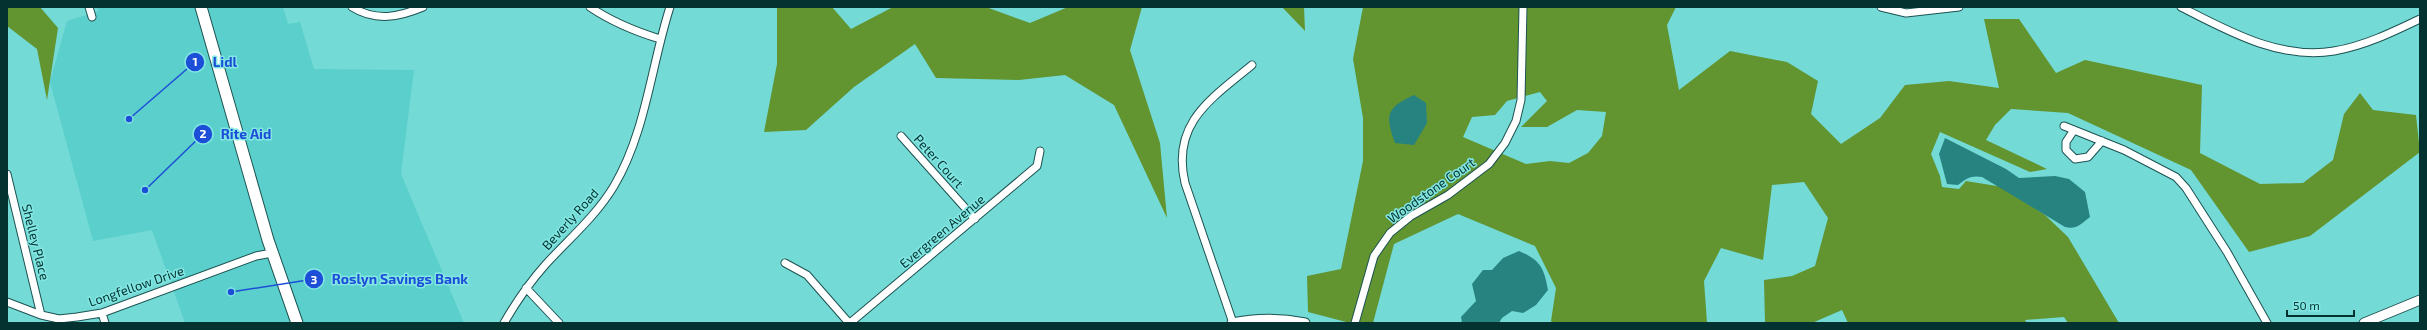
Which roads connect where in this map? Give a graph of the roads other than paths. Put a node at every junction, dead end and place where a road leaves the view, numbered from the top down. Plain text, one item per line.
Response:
1 (88, 7) edge
2 (201, 7) edge
3 (352, 7) edge
4 (424, 7) edge
5 (590, 7) edge
6 (670, 7) edge
7 (1523, 7) edge
8 (1881, 7) edge
9 (1959, 7) edge
10 (2181, 7) edge
11 (92, 17) dead end
12 (2420, 19) edge
13 (660, 39) junction
14 (1252, 65) dead end
15 (2064, 126) dead end
16 (2074, 130) junction
17 (901, 136) dead end
18 (2102, 141) junction
19 (1040, 150) dead end
20 (7, 174) edge
21 (975, 219) junction
22 (272, 253) junction
23 (785, 263) dead end
24 (526, 288) junction
25 (2420, 300) edge
26 (7, 302) edge
27 (102, 313) junction
28 (41, 315) junction
29 (105, 323) edge
30 (297, 323) edge
31 (504, 323) edge
32 (559, 323) edge
33 (849, 323) edge
34 (1232, 323) edge
35 (1305, 323) edge
36 (1355, 323) edge
37 (2267, 323) edge
38 (2364, 323) edge

1 - 11 street
2 - 22 main road
3 - 4 street
5 - 13 street
6 - 13 street, Beverly Road
7 - 36 street, Woodstone Court
8 - 9 street
10 - 12 street
13 - 24 street, Beverly Road
14 - 34 street
15 - 16 street
16 - 18 street
16 - 18 street
17 - 21 street, Peter Court
18 - 37 street
19 - 21 street, Evergreen Avenue
20 - 28 street, Shelley Place
21 - 33 street, Evergreen Avenue
22 - 27 street, Longfellow Drive
22 - 30 main road
23 - 33 street
24 - 31 street, Beverly Road
24 - 32 street
25 - 38 street
26 - 28 street, Longfellow Drive
27 - 28 street, Longfellow Drive
27 - 29 street
34 - 35 street

